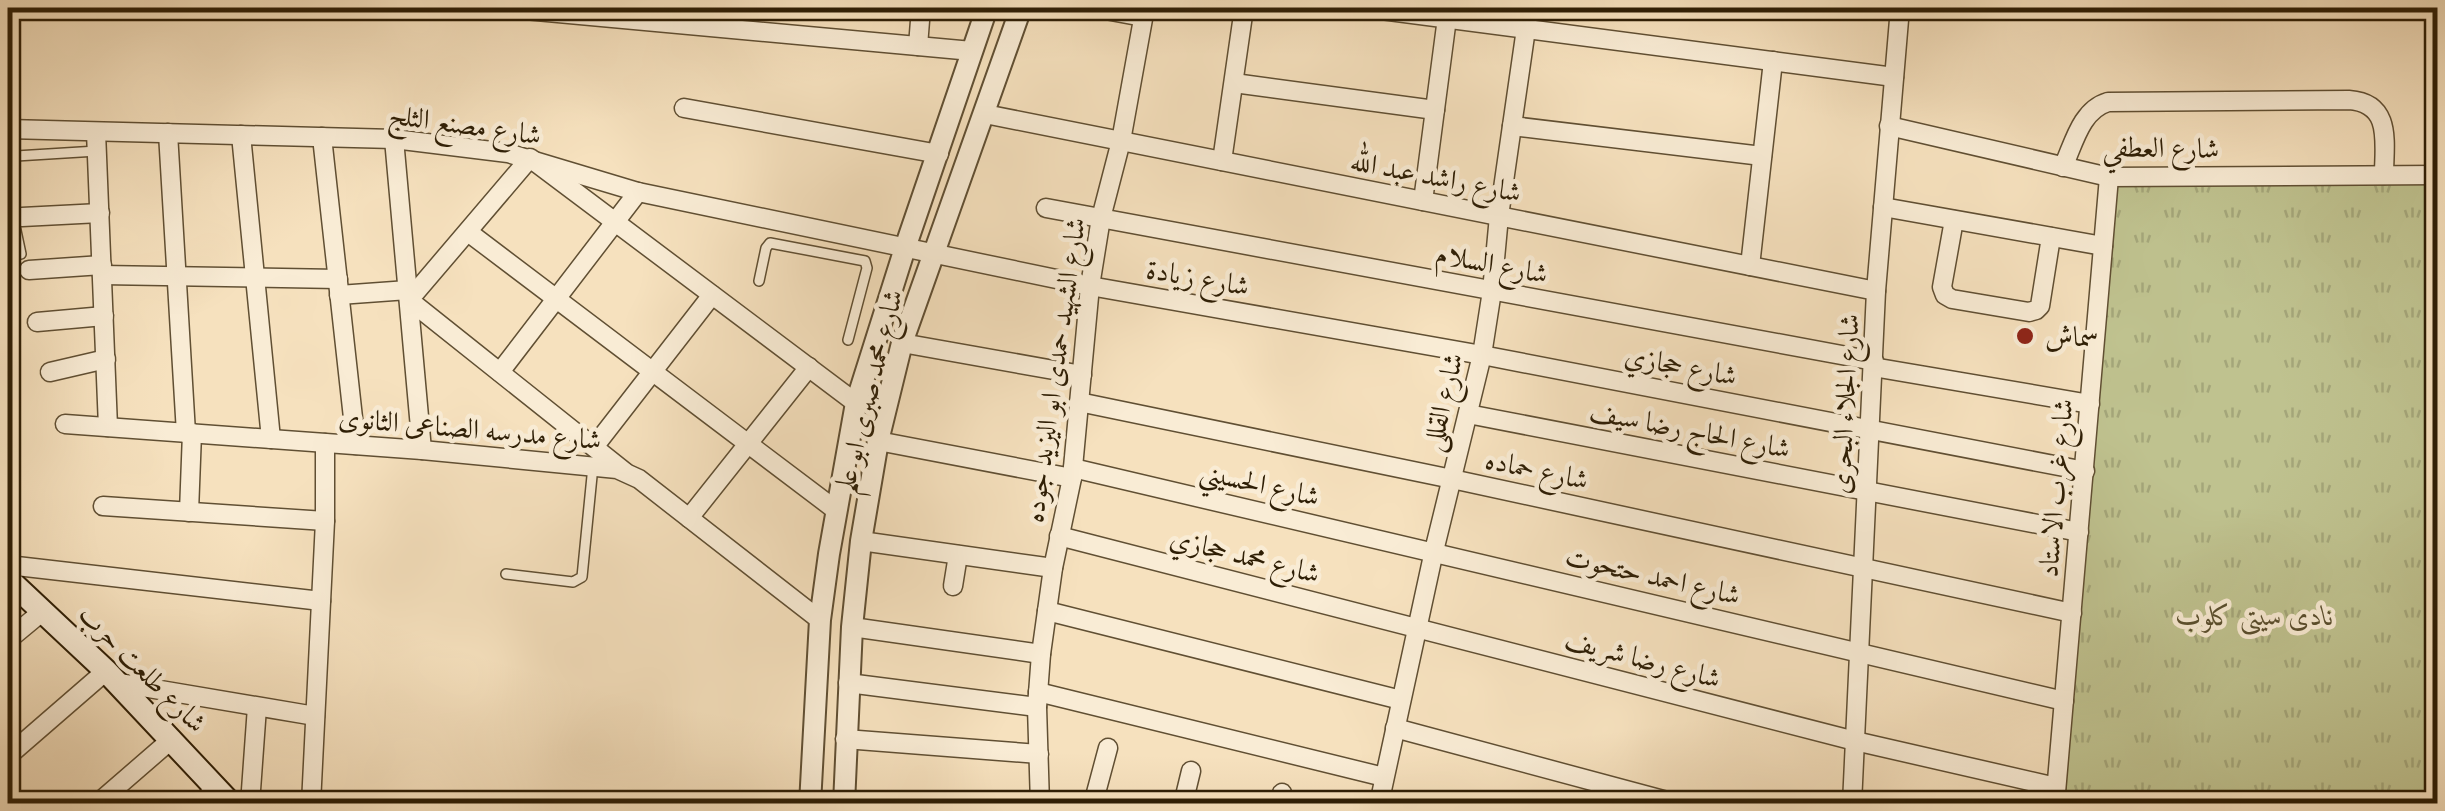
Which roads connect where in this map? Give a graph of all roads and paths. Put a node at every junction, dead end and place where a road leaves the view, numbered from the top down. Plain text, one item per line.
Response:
1 (502, 8) edge
2 (921, 8) edge
3 (988, 8) edge
4 (1021, 8) edge
5 (1095, 8) edge
6 (1244, 8) edge
7 (1366, 8) edge
8 (1529, 8) edge
9 (1900, 8) edge
10 (1144, 12) edge
11 (1447, 18) junction
12 (1526, 28) junction
13 (918, 46) junction
14 (972, 51) junction
15 (1773, 61) junction
16 (1894, 76) junction
17 (1234, 83) junction
18 (684, 108) dead end
19 (1435, 110) junction
20 (985, 114) junction
21 (1512, 126) junction
22 (1889, 126) junction
23 (8, 129) edge
24 (168, 133) junction
25 (241, 135) junction
26 (322, 137) junction
27 (394, 139) junction
28 (96, 141) junction
29 (1121, 141) junction
30 (939, 154) junction
31 (1762, 156) junction
32 (530, 158) junction
33 (8, 160) edge
34 (1222, 162) junction
35 (2063, 167) junction
36 (2438, 175) edge
37 (2384, 176) junction
38 (2109, 178) junction
39 (8, 192) edge
40 (638, 192) junction
41 (1423, 201) junction
42 (1882, 207) junction
43 (1046, 208) dead end
44 (100, 212) junction
45 (1499, 216) junction
46 (22, 218) dead end
47 (1101, 218) junction
48 (1954, 220) junction
49 (615, 221) junction
50 (468, 232) junction
51 (2051, 237) junction
52 (2103, 246) junction
53 (905, 248) junction
54 (932, 254) junction
55 (25, 262) joint
56 (1750, 266) junction
57 (102, 270) junction
58 (176, 276) junction
59 (255, 278) junction
60 (758, 281) dead end
61 (863, 284) junction
62 (1090, 286) junction
63 (339, 287) junction
64 (1492, 290) junction
65 (1876, 290) junction
66 (891, 291) junction
67 (408, 295) junction
68 (712, 295) junction
69 (556, 299) junction
70 (104, 316) junction
71 (37, 322) dead end
72 (848, 340) dead end
73 (902, 343) junction
74 (1482, 355) junction
75 (106, 359) junction
76 (1874, 364) junction
77 (809, 368) junction
78 (50, 372) dead end
79 (500, 372) junction
80 (652, 372) junction
81 (1082, 375) junction
82 (1079, 402) junction
83 (856, 404) junction
84 (2090, 404) junction
85 (1468, 414) junction
86 (65, 424) dead end
87 (108, 427) junction
88 (1870, 429) junction
89 (189, 433) junction
90 (272, 439) junction
91 (878, 441) junction
92 (325, 443) junction
93 (748, 444) junction
94 (356, 445) junction
95 (422, 450) junction
96 (593, 456) junction
97 (2085, 471) junction
98 (1072, 473) junction
99 (1452, 479) junction
100 (1868, 491) junction
101 (104, 506) dead end
102 (837, 511) junction
103 (189, 512) junction
104 (689, 518) junction
105 (325, 521) junction
106 (2079, 532) junction
107 (1059, 536) junction
108 (862, 541) junction
109 (1434, 552) junction
110 (958, 556) junction
111 (8, 565) edge
112 (1052, 568) junction
113 (1864, 568) junction
114 (506, 574) dead end
115 (8, 579) edge
116 (953, 586) dead end
117 (321, 602) junction
118 (43, 611) junction
119 (1047, 611) junction
120 (2072, 613) junction
121 (820, 620) junction
122 (852, 627) junction
123 (1417, 627) junction
124 (8, 640) edge
125 (1860, 653) junction
126 (1041, 654) junction
127 (112, 677) junction
128 (848, 683) junction
129 (1037, 700) junction
130 (1400, 700) junction
131 (2064, 700) junction
132 (257, 707) junction
133 (315, 716) junction
134 (1395, 728) junction
135 (172, 739) junction
136 (845, 739) junction
137 (1855, 741) junction
138 (1108, 748) dead end
139 (1039, 754) junction
140 (8, 756) edge
141 (1191, 771) dead end
142 (1384, 777) junction
143 (2056, 795) edge
144 (216, 798) edge
145 (1852, 803) edge
146 (97, 804) edge
147 (250, 804) edge
148 (310, 804) edge
149 (810, 804) edge
150 (844, 804) edge
151 (1040, 804) edge
152 (1093, 804) edge
153 (1183, 804) edge
154 (1379, 804) edge
155 (1678, 804) edge

1 - 13 street
2 - 13 street
3 - 14 street, شارع محمد صبرى ابو علم
4 - 20 street, شارع محمد صبرى ابو علم
5 - 10 street
6 - 17 street
7 - 11 street
8 - 12 street, شارع القللى
9 - 16 street, شارع الجلاء البحرى
10 - 29 street, شارع الشهيد حمدى ابو اليزيد جوده
11 - 12 street
11 - 19 street
12 - 15 street
12 - 21 street, شارع القللى
13 - 14 street
14 - 30 street, شارع محمد صبرى ابو علم
15 - 16 street
15 - 31 street
16 - 22 street, شارع الجلاء البحرى
17 - 19 street
17 - 34 street
18 - 30 street
19 - 41 street
20 - 29 street, شارع راشد عبد الله
20 - 54 street, شارع محمد صبرى ابو علم
21 - 31 street
21 - 45 street, شارع القللى
22 - 35 street, شارع العطفي
22 - 42 street, شارع الجلاء البحرى
23 - 28 street, شارع مصنع الثلج
24 - 25 street, شارع مصنع الثلج
24 - 28 street, شارع مصنع الثلج
24 - 58 street
25 - 26 street, شارع مصنع الثلج
25 - 59 street
26 - 27 street, شارع مصنع الثلج
26 - 63 street
27 - 32 street, شارع مصنع الثلج
27 - 67 street
28 - 33 lane
28 - 44 street
29 - 34 street, شارع راشد عبد الله
29 - 47 street, شارع الشهيد حمدى ابو اليزيد جوده
30 - 53 street, شارع محمد صبرى ابو علم
31 - 56 street
32 - 40 street, شارع مصنع الثلج
32 - 49 street
32 - 50 street
34 - 41 street, شارع راشد عبد الله
35 - 37 street
35 - 38 street, شارع العطفي
36 - 37 street, شارع العطفي
37 - 38 street, شارع العطفي
38 - 52 street, شارع غرب الاستاد
39 - 55 lane
40 - 49 street
40 - 53 street, شارع مصنع الثلج
41 - 45 street, شارع راشد عبد الله
42 - 48 street
42 - 65 street, شارع الجلاء البحرى
43 - 47 street, شارع السلام
44 - 46 street
44 - 57 street
45 - 56 street, شارع راشد عبد الله
45 - 64 street, شارع القللى
47 - 62 street, شارع الشهيد حمدى ابو اليزيد جوده
47 - 64 street, شارع السلام
48 - 51 street
48 - 51 street
49 - 68 street
49 - 69 street
50 - 67 street
50 - 69 street
51 - 52 street
52 - 84 street, شارع غرب الاستاد
53 - 54 street, شارع زيادة
53 - 66 street, شارع محمد صبرى ابو علم
54 - 62 street, شارع زيادة
54 - 73 street, شارع محمد صبرى ابو علم
55 - 57 street
56 - 65 street, شارع راشد عبد الله
57 - 58 street
57 - 70 street
58 - 59 street
58 - 89 street
59 - 63 street
59 - 90 street
60 - 61 lane
61 - 66 lane
61 - 72 lane
62 - 74 street, شارع زيادة
62 - 81 street, شارع الشهيد حمدى ابو اليزيد جوده
63 - 67 street
63 - 94 street
64 - 74 street, شارع القللى
64 - 76 street, شارع السلام
65 - 76 street, شارع الجلاء البحرى
66 - 83 street, شارع محمد صبرى ابو علم
67 - 79 street
67 - 95 street
68 - 77 street
68 - 80 street
69 - 79 street
69 - 80 street
70 - 71 street
70 - 75 street
73 - 81 street
73 - 91 street, شارع محمد صبرى ابو علم
74 - 85 street, شارع القللى
74 - 88 street, شارع حجازي
75 - 78 street
75 - 87 street
76 - 84 street, شارع السلام
76 - 88 street, شارع الجلاء البحرى
77 - 83 street
77 - 93 street
79 - 96 street
80 - 93 street
80 - 96 street
81 - 82 street, شارع الشهيد حمدى ابو اليزيد جوده
82 - 98 street, شارع الشهيد حمدى ابو اليزيد جوده
82 - 99 street, شارع حماده
83 - 102 street, شارع محمد صبرى ابو علم
84 - 97 street, شارع غرب الاستاد
85 - 99 street, شارع القللى
85 - 100 street, شارع الحاج رضا سيف
86 - 87 street, شارع مدرسه الصناعى الثانوى
87 - 89 street, شارع مدرسه الصناعى الثانوى
88 - 97 street, شارع حجازي
88 - 100 street, شارع الجلاء البحرى
89 - 90 street, شارع مدرسه الصناعى الثانوى
89 - 103 street
90 - 92 street, شارع مدرسه الصناعى الثانوى
91 - 98 street, شارع الحسيني
91 - 108 street, شارع محمد صبرى ابو علم
92 - 94 street, شارع مدرسه الصناعى الثانوى
92 - 105 street
93 - 102 street
93 - 104 street
94 - 95 street, شارع مدرسه الصناعى الثانوى
95 - 96 street, شارع مدرسه الصناعى الثانوى
96 - 104 street, شارع مدرسه الصناعى الثانوى
96 - 114 lane
97 - 106 street, شارع غرب الاستاد
98 - 107 street, شارع الشهيد حمدى ابو اليزيد جوده
98 - 109 street, شارع الحسيني
99 - 109 street, شارع القللى
99 - 113 street, شارع حماده
100 - 106 street, شارع الحاج رضا سيف
100 - 113 street, شارع الجلاء البحرى
101 - 103 street
102 - 121 street, شارع محمد صبرى ابو علم
103 - 105 street
104 - 121 street, شارع مدرسه الصناعى الثانوى
105 - 117 street
106 - 120 street, شارع غرب الاستاد
107 - 112 street, شارع الشهيد حمدى ابو اليزيد جوده
107 - 123 street, شارع محمد حجازي
108 - 110 street
108 - 122 street, شارع محمد صبرى ابو علم
109 - 123 street, شارع القللى
109 - 125 street, شارع احمد حتحوت
110 - 112 street
110 - 116 street
111 - 117 street
112 - 119 street, شارع الشهيد حمدى ابو اليزيد جوده
113 - 120 street, شارع حماده
113 - 125 street, شارع الجلاء البحرى
115 - 118 main road, شارع طلعت حرب
117 - 133 street
118 - 124 street
118 - 127 main road, شارع طلعت حرب
119 - 126 street, شارع الشهيد حمدى ابو اليزيد جوده
119 - 130 street
120 - 131 street, شارع غرب الاستاد
121 - 149 street, شارع محمد صبرى ابو علم
122 - 126 street
122 - 128 street, شارع محمد صبرى ابو علم
123 - 130 street, شارع القللى
123 - 137 street, شارع رضا شريف
125 - 131 street, شارع احمد حتحوت
125 - 137 street, شارع الجلاء البحرى
126 - 129 street, شارع الشهيد حمدى ابو اليزيد جوده
127 - 132 street
127 - 135 main road, شارع طلعت حرب
127 - 140 street
128 - 129 street
128 - 136 street, شارع محمد صبرى ابو علم
129 - 139 street, شارع الشهيد حمدى ابو اليزيد جوده
129 - 142 street
130 - 134 street, شارع القللى
131 - 143 street, شارع غرب الاستاد
132 - 133 street
132 - 147 street
133 - 148 street
134 - 142 street, شارع القللى
134 - 155 street
135 - 144 main road, شارع طلعت حرب
135 - 146 street
136 - 139 street
136 - 150 street, شارع محمد صبرى ابو علم
137 - 143 street, شارع رضا شريف
137 - 145 street, شارع الجلاء البحرى
138 - 152 street
139 - 151 street, شارع الشهيد حمدى ابو اليزيد جوده
141 - 153 street
142 - 154 street, شارع القللى

